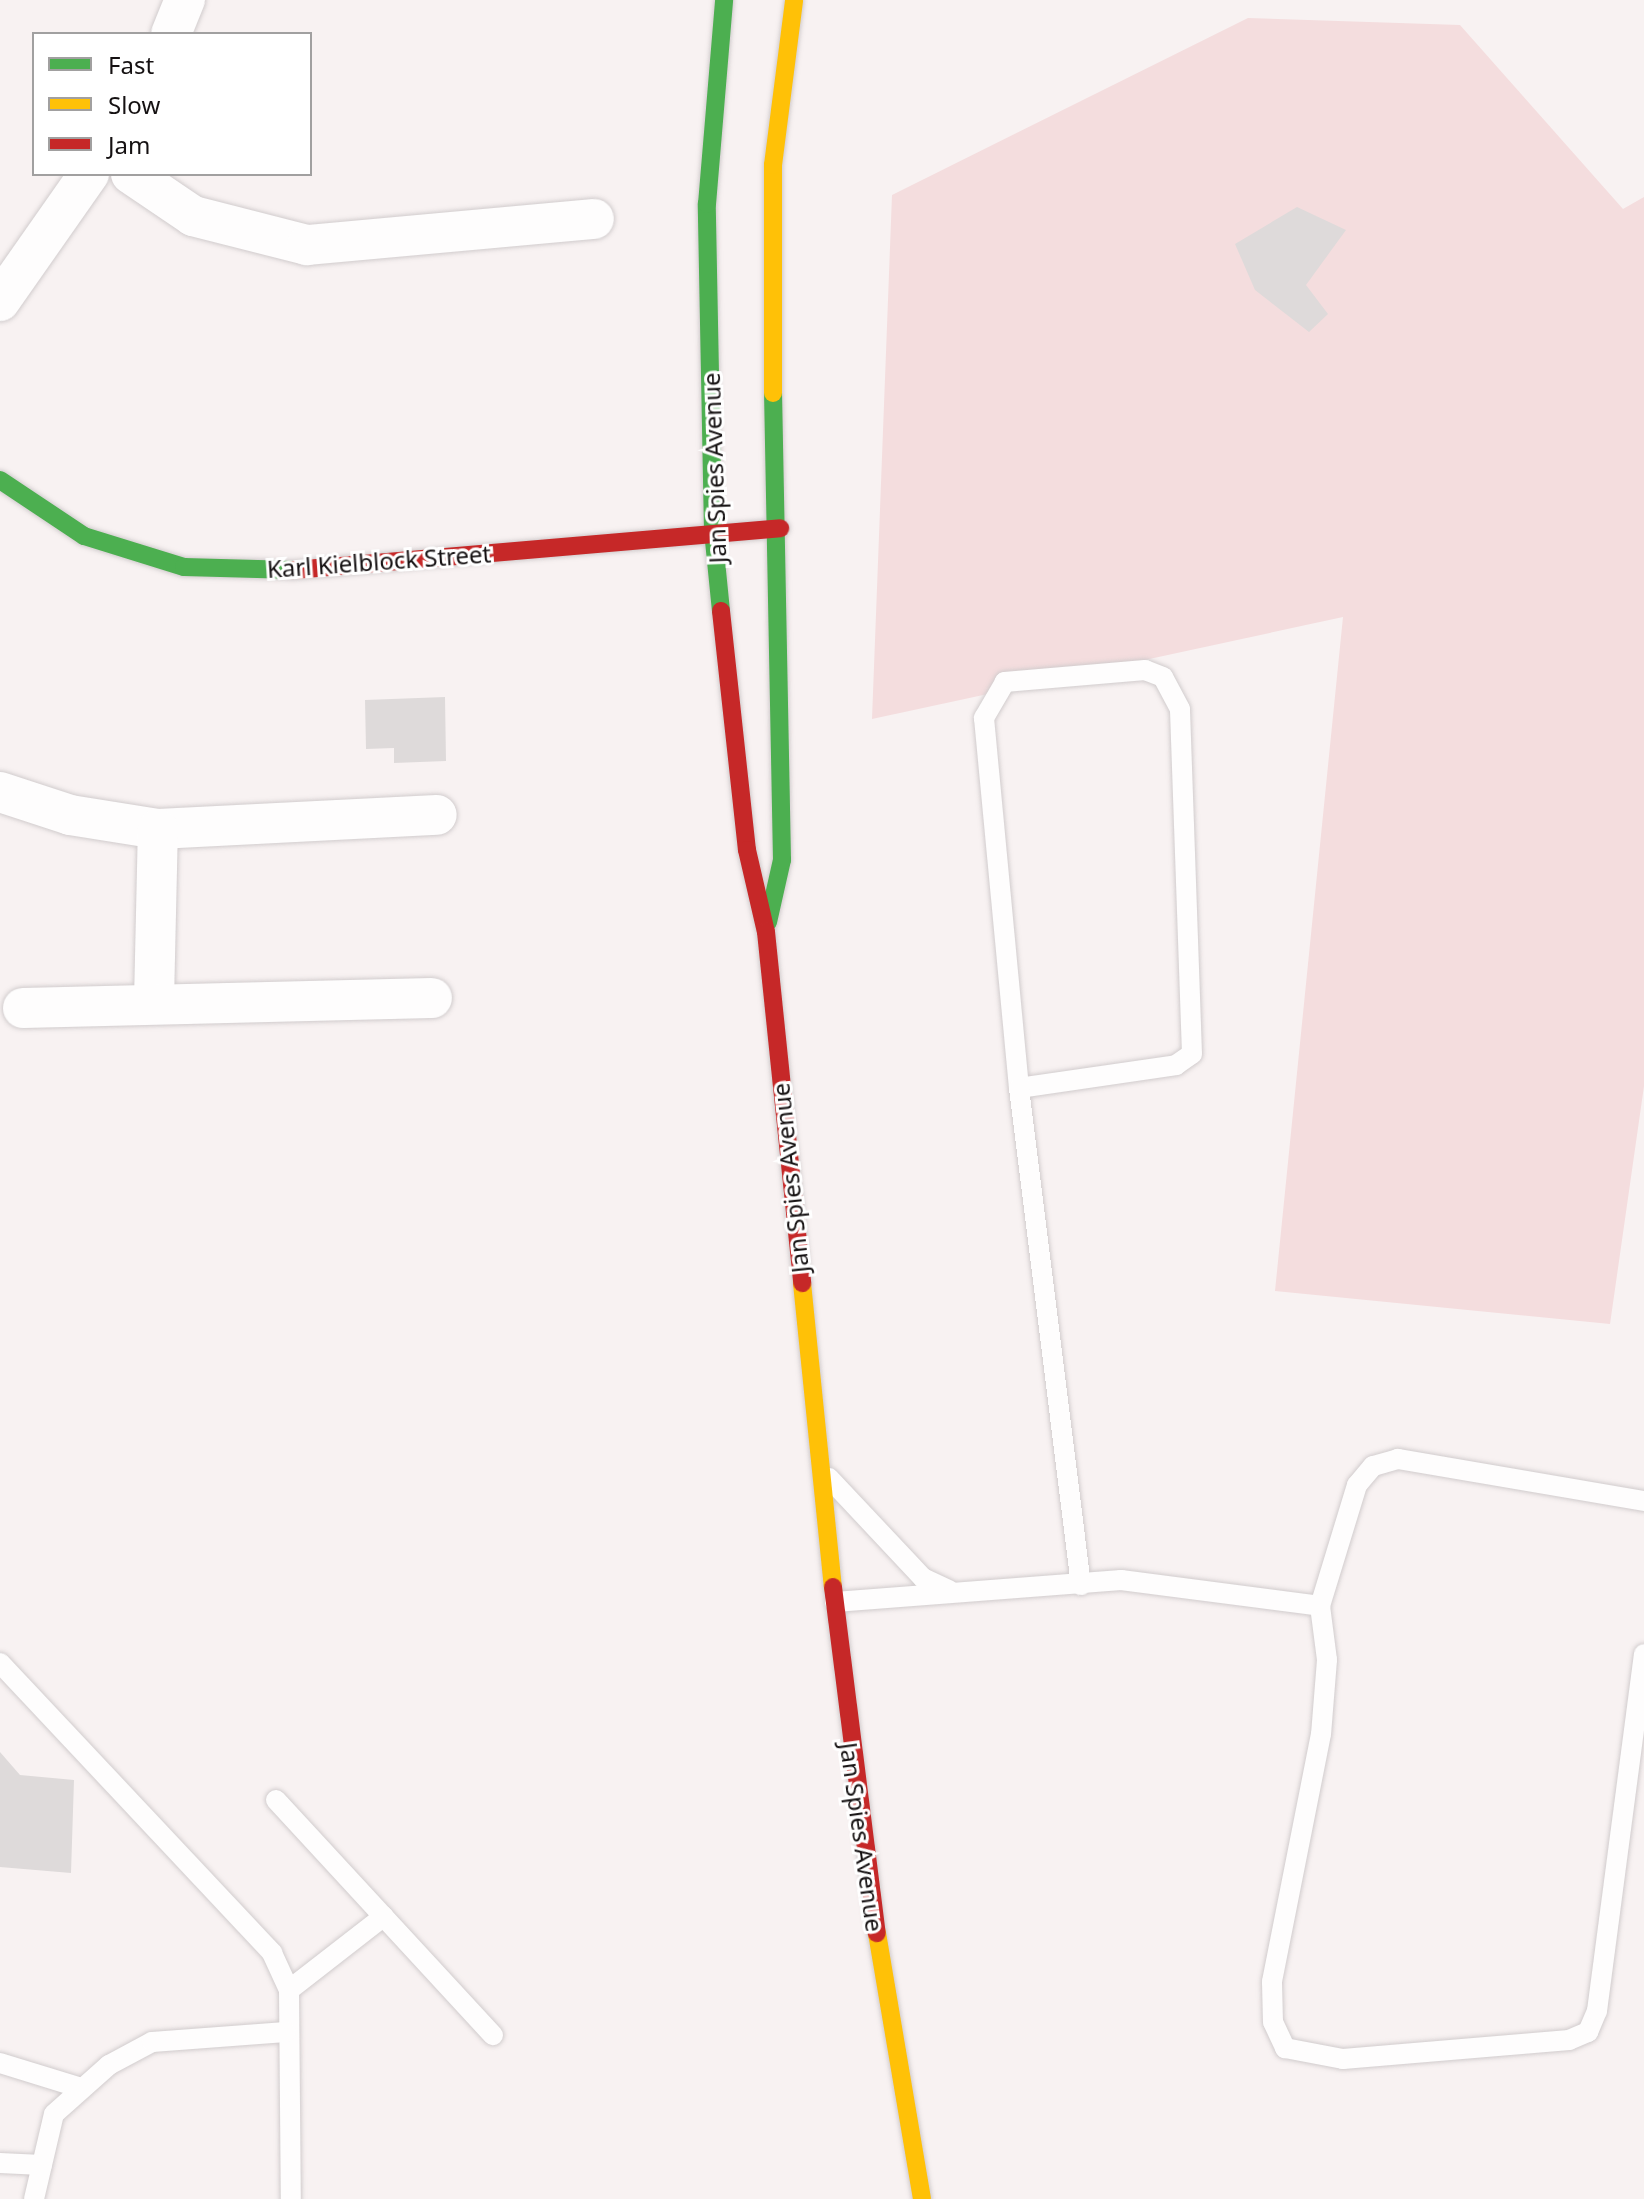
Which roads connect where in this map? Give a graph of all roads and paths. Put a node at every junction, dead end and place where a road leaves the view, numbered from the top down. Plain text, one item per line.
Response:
1 (185, 0) edge
2 (724, 0) edge
3 (794, 0) edge
4 (172, 32) edge
5 (88, 176) edge
6 (134, 176) edge
7 (594, 219) dead end
8 (0, 301) edge
9 (0, 480) edge
10 (780, 528) junction
11 (713, 531) junction
12 (0, 792) edge
13 (437, 815) dead end
14 (158, 829) junction
15 (766, 932) junction
16 (432, 998) dead end
17 (154, 1001) junction
18 (23, 1008) dead end
19 (1019, 1088) junction
20 (824, 1472) junction
21 (1644, 1501) edge
22 (1081, 1585) junction
23 (949, 1590) junction
24 (835, 1602) junction
25 (1320, 1606) junction
26 (1644, 1654) edge
27 (0, 1663) edge
28 (276, 1800) dead end
29 (384, 1916) junction
30 (289, 1990) junction
31 (286, 2032) junction
32 (493, 2035) dead end
33 (0, 2063) edge
34 (78, 2087) junction
35 (0, 2163) edge
36 (42, 2165) junction
37 (34, 2199) edge
38 (291, 2199) edge
39 (922, 2199) edge

1 - 4 street
2 - 11 street, Jan Spies Avenue
3 - 10 street, Jan Spies Avenue
5 - 8 street
6 - 7 street
9 - 11 street, Karl Kielblock Street
10 - 11 street, Karl Kielblock Street
10 - 15 street, Jan Spies Avenue
11 - 15 street, Jan Spies Avenue
12 - 14 street
13 - 14 street
14 - 17 street
15 - 20 street, Jan Spies Avenue
16 - 17 street
17 - 18 street
19 - 19 lane
19 - 22 lane
20 - 23 lane
20 - 24 street, Jan Spies Avenue
21 - 25 lane
22 - 23 lane
22 - 25 lane
23 - 24 lane
24 - 39 street, Jan Spies Avenue
25 - 26 lane
27 - 30 lane
28 - 29 lane
29 - 30 lane
29 - 32 lane
30 - 31 lane
31 - 34 lane
31 - 38 lane
33 - 34 lane
34 - 36 lane
35 - 36 lane
36 - 37 lane

